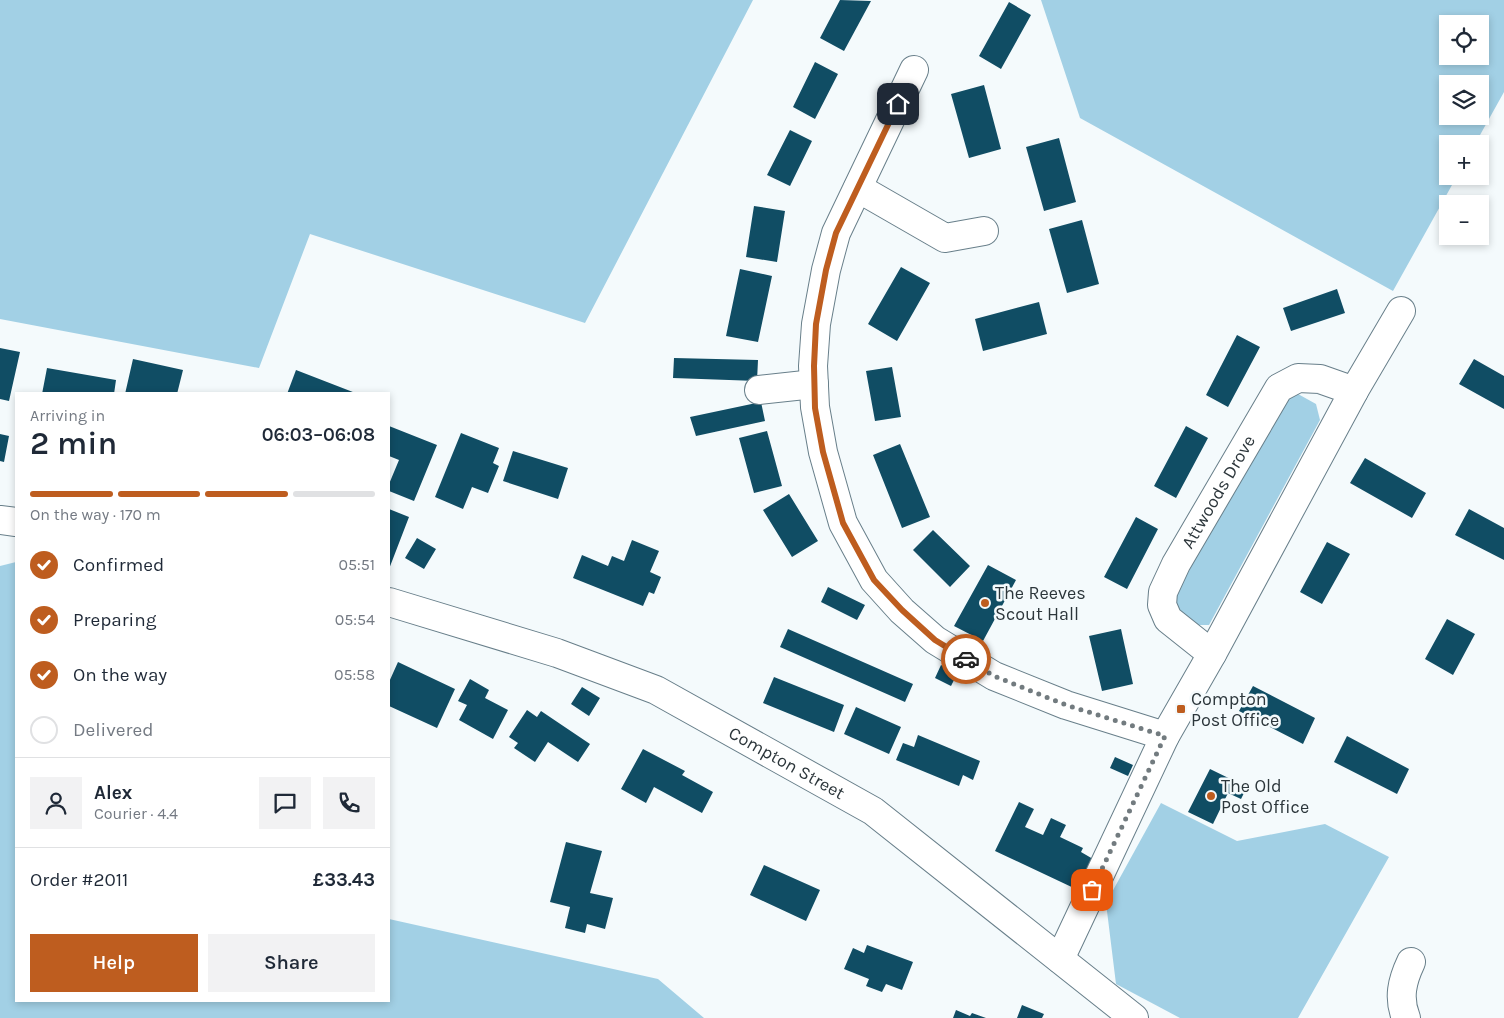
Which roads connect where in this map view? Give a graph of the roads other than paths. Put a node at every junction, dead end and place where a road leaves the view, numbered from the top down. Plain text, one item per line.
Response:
1 (914, 70) dead end
2 (858, 188) junction
3 (984, 231) dead end
4 (1401, 311) dead end
5 (814, 384) junction
6 (759, 390) dead end
7 (1354, 392) junction
8 (0, 520) edge
9 (15, 522) edge
10 (390, 602) edge
11 (1212, 654) junction
12 (1165, 736) junction
13 (1060, 959) junction
14 (1411, 962) dead end
15 (1134, 1018) edge
16 (1406, 1018) edge

1 - 2 street
2 - 3 street
2 - 5 street
4 - 7 street
5 - 6 street
5 - 12 street
7 - 11 street
7 - 11 street, Attwoods Drove
8 - 9 street
10 - 13 street, Compton Street
11 - 12 street
12 - 13 street
13 - 15 street, Compton Street
14 - 16 street

